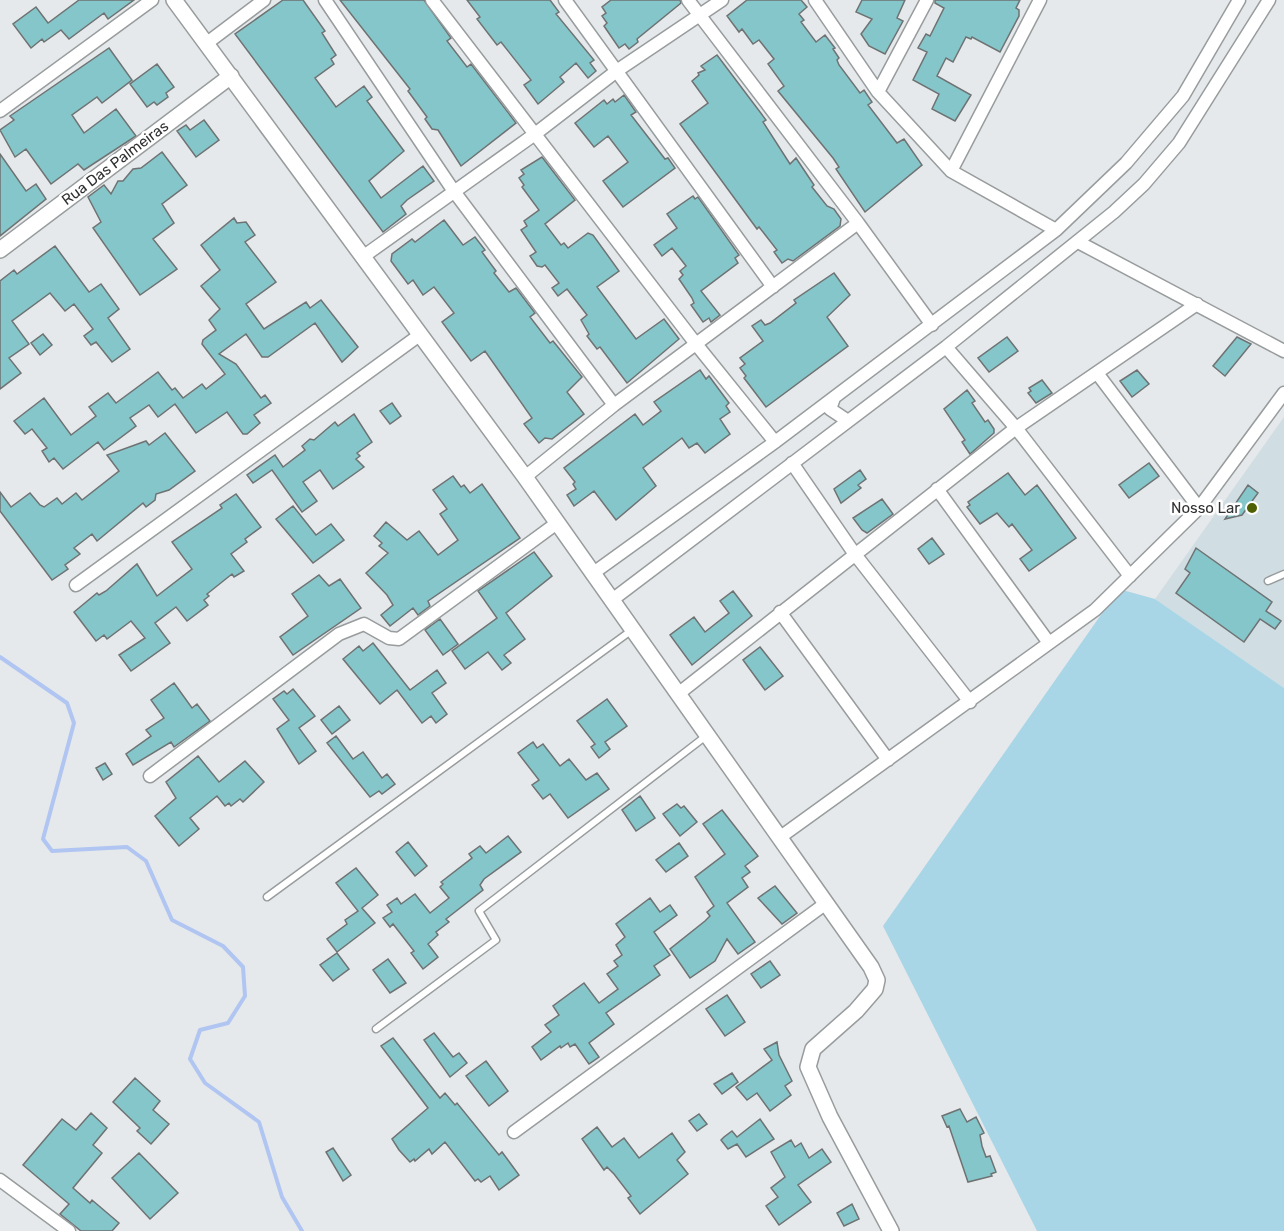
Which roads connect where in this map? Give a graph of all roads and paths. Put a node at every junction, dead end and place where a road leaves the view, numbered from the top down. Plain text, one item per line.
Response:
1 (152, 0) edge
2 (264, 0) edge
3 (325, 0) edge
4 (432, 0) edge
5 (565, 0) edge
6 (688, 0) edge
7 (722, 0) edge
8 (815, 0) edge
9 (927, 0) edge
10 (1040, 0) edge
11 (1239, 0) edge
12 (177, 1) edge
13 (1265, 2) edge
14 (700, 17) junction
15 (207, 43) junction
16 (618, 70) junction
17 (231, 76) junction
18 (878, 92) junction
19 (0, 111) edge
20 (535, 134) junction
21 (951, 171) junction
22 (453, 190) junction
23 (858, 223) junction
24 (1056, 230) junction
25 (1078, 242) junction
26 (0, 250) edge
27 (363, 256) junction
28 (772, 287) junction
29 (1197, 304) junction
30 (932, 325) junction
31 (421, 334) junction
32 (696, 344) junction
33 (946, 347) junction
34 (1284, 351) edge
35 (1097, 373) junction
36 (1284, 393) edge
37 (834, 398) junction
38 (614, 405) junction
39 (848, 421) junction
40 (1016, 428) junction
41 (776, 442) junction
42 (792, 463) junction
43 (525, 477) junction
44 (938, 489) junction
45 (1200, 508) junction
46 (558, 523) junction
47 (854, 553) junction
48 (592, 574) junction
49 (1284, 574) edge
50 (1130, 576) junction
51 (1268, 581) dead end
52 (76, 585) dead end
53 (612, 600) junction
54 (780, 612) junction
55 (632, 629) junction
56 (1049, 643) junction
57 (678, 694) junction
58 (970, 702) junction
59 (707, 736) junction
60 (888, 760) junction
61 (150, 776) dead end
62 (779, 838) junction
63 (267, 897) dead end
64 (825, 904) junction
65 (376, 1029) dead end
66 (514, 1132) dead end
67 (0, 1180) edge
68 (69, 1231) edge
69 (891, 1231) edge

1 - 19 street
2 - 15 street
3 - 22 street
4 - 20 street
5 - 16 street
6 - 14 street
7 - 14 street
8 - 18 street
9 - 18 street
10 - 21 street
11 - 24 street
12 - 15 street
13 - 25 street
14 - 16 street
14 - 23 street
15 - 17 street
16 - 20 street
16 - 28 street
17 - 26 street, Rua Das Palmeiras
17 - 27 street
18 - 21 street
20 - 22 street
20 - 32 street
21 - 24 street
22 - 27 street
22 - 38 street
23 - 28 street
23 - 30 street
24 - 30 street
25 - 29 street
25 - 33 street
27 - 31 street
28 - 32 street
29 - 34 street
29 - 35 street
30 - 37 street
31 - 43 street
31 - 52 street
32 - 38 street
32 - 41 street
33 - 39 street
33 - 40 street
35 - 40 street
35 - 45 street
36 - 45 street
37 - 39 street
37 - 41 street
38 - 43 street
39 - 42 street
40 - 44 street
40 - 50 street
41 - 48 street
42 - 47 street
42 - 53 street
43 - 46 street
44 - 47 street
44 - 56 street
45 - 50 street
46 - 48 street
46 - 61 street
47 - 54 street
47 - 58 street
48 - 53 street
49 - 51 lane
50 - 56 street
53 - 55 street
54 - 57 street
54 - 60 street
55 - 57 street
55 - 63 lane
56 - 58 street
57 - 59 street
58 - 60 street
59 - 62 street
59 - 65 lane
60 - 62 street
62 - 64 street
64 - 66 street
64 - 69 street
67 - 68 street

